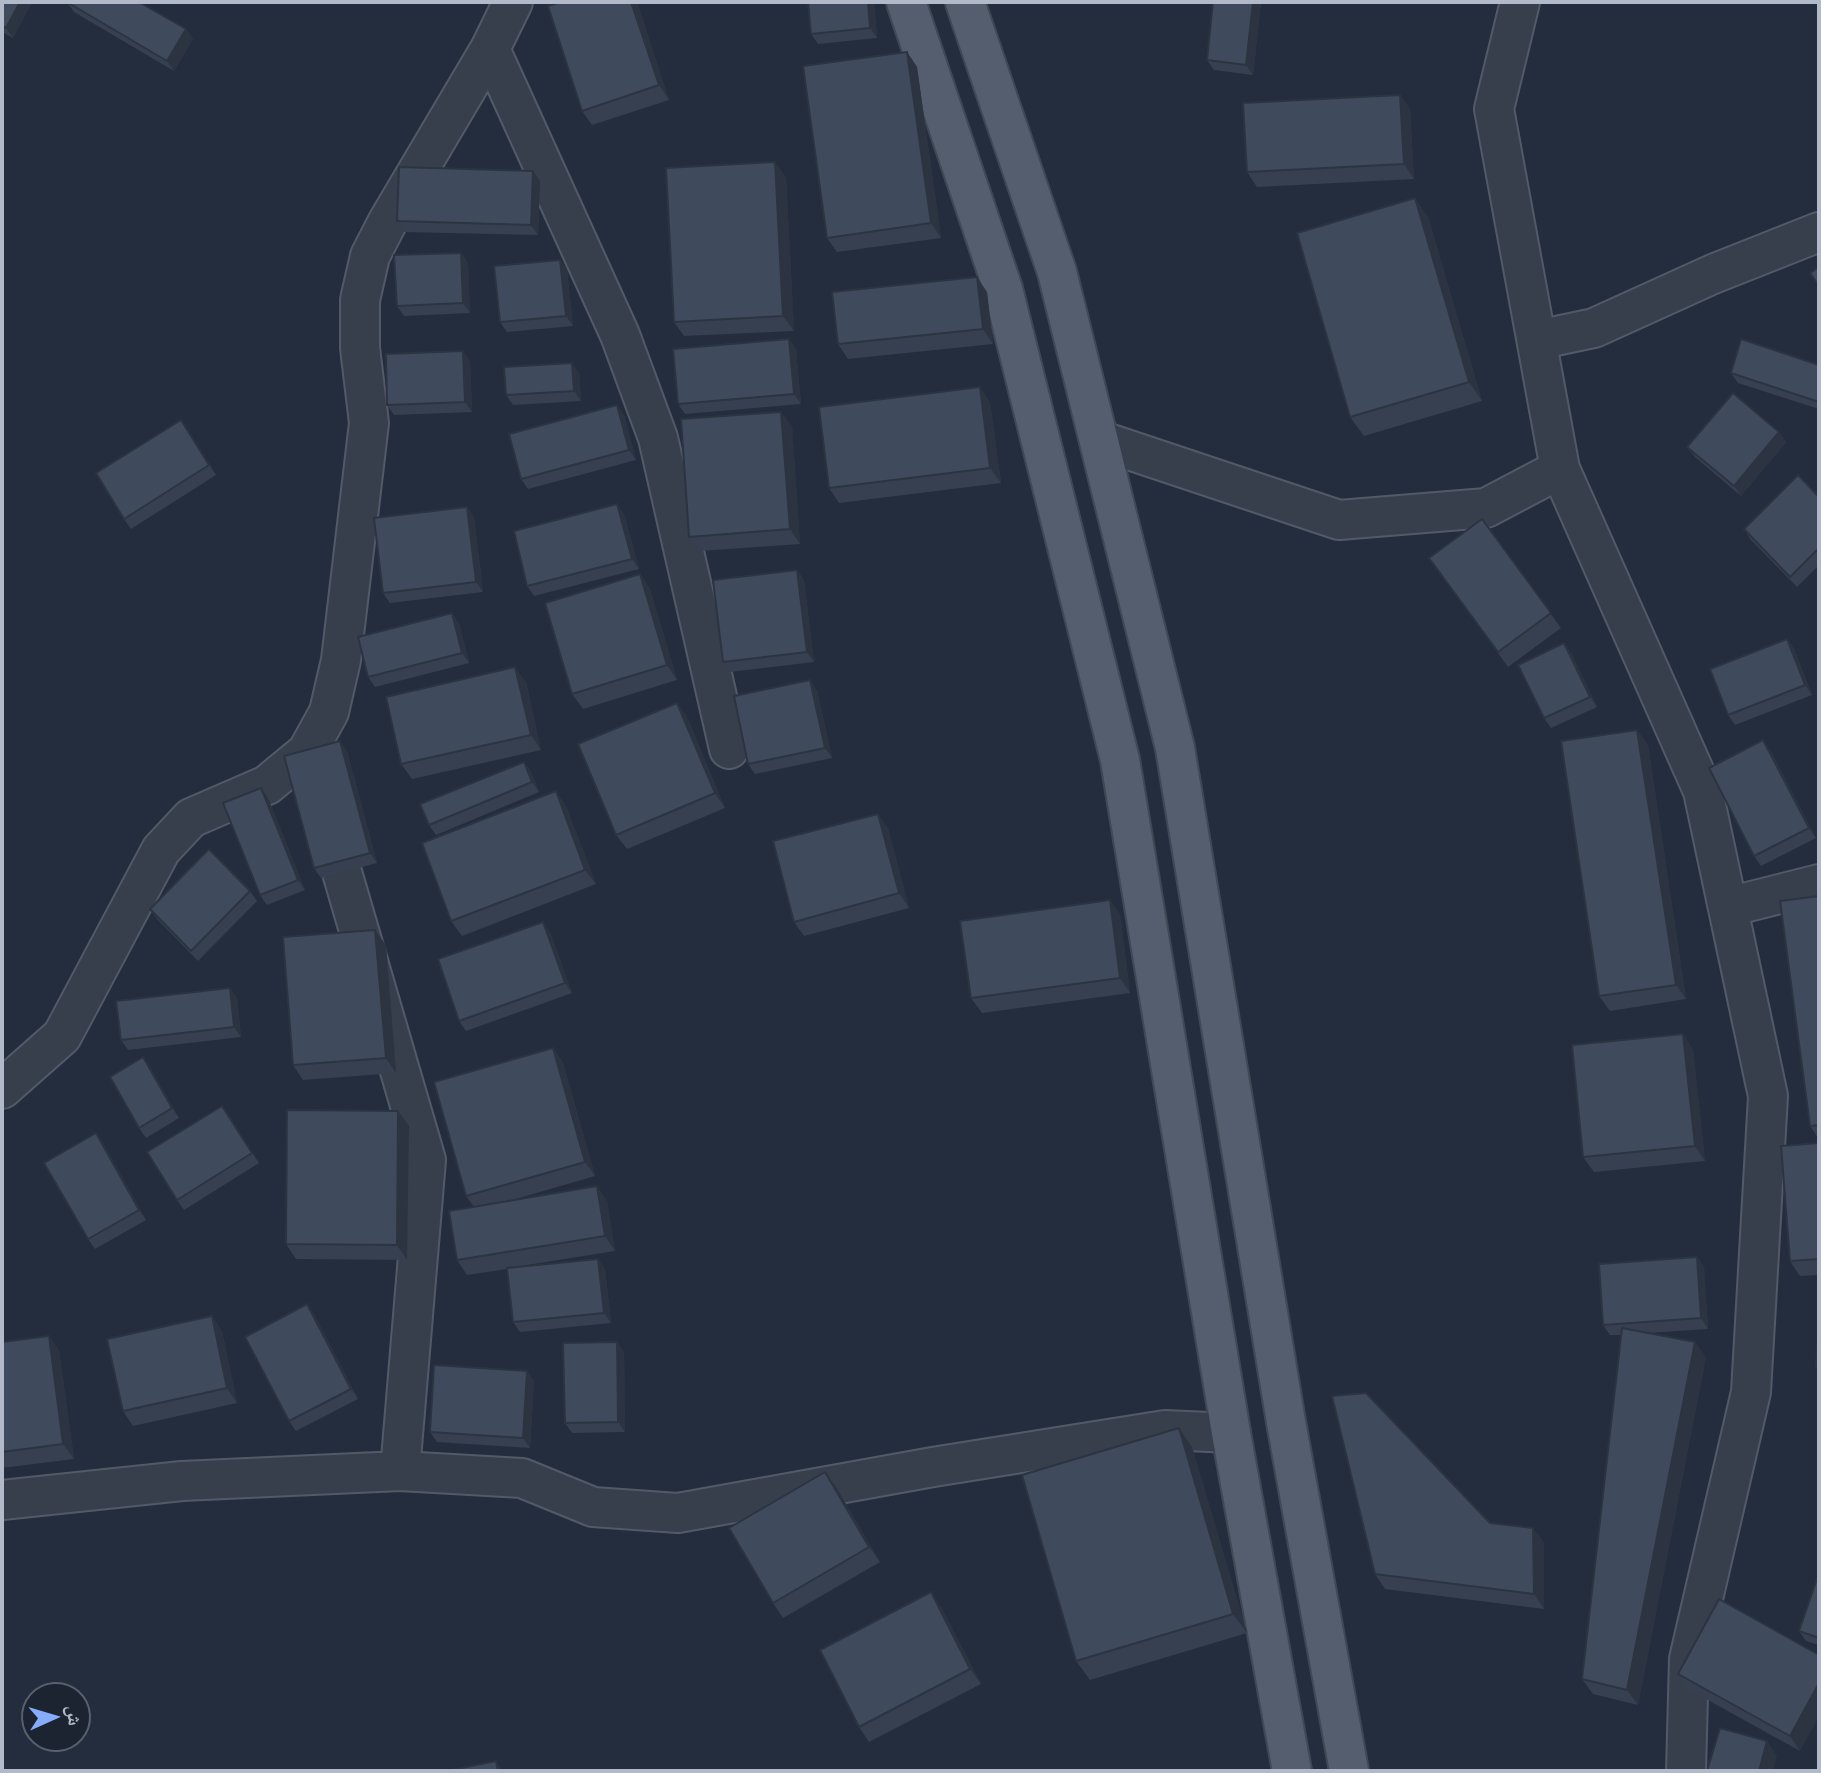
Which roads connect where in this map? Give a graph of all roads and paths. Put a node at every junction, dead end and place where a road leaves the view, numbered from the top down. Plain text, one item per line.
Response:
1 (513, 2) edge
2 (906, 2) edge
3 (965, 2) edge
4 (1520, 2) edge
5 (490, 49) junction
6 (1819, 232) edge
7 (1537, 340) junction
8 (1099, 440) junction
9 (1560, 469) junction
10 (729, 748) dead end
11 (307, 752) junction
12 (1819, 884) edge
13 (1728, 907) junction
14 (2, 1089) edge
15 (1231, 1433) junction
16 (400, 1471) junction
17 (2, 1500) edge
18 (1292, 1771) edge
19 (1349, 1771) edge
20 (1686, 1771) edge

1 - 5 street
2 - 15 main road
3 - 8 main road
4 - 7 street
5 - 10 street
5 - 11 street
6 - 7 street
7 - 9 street
8 - 9 street
8 - 19 main road
9 - 13 street
11 - 14 street
11 - 16 street
12 - 13 street
13 - 20 street
15 - 16 street
15 - 18 main road
16 - 17 street

